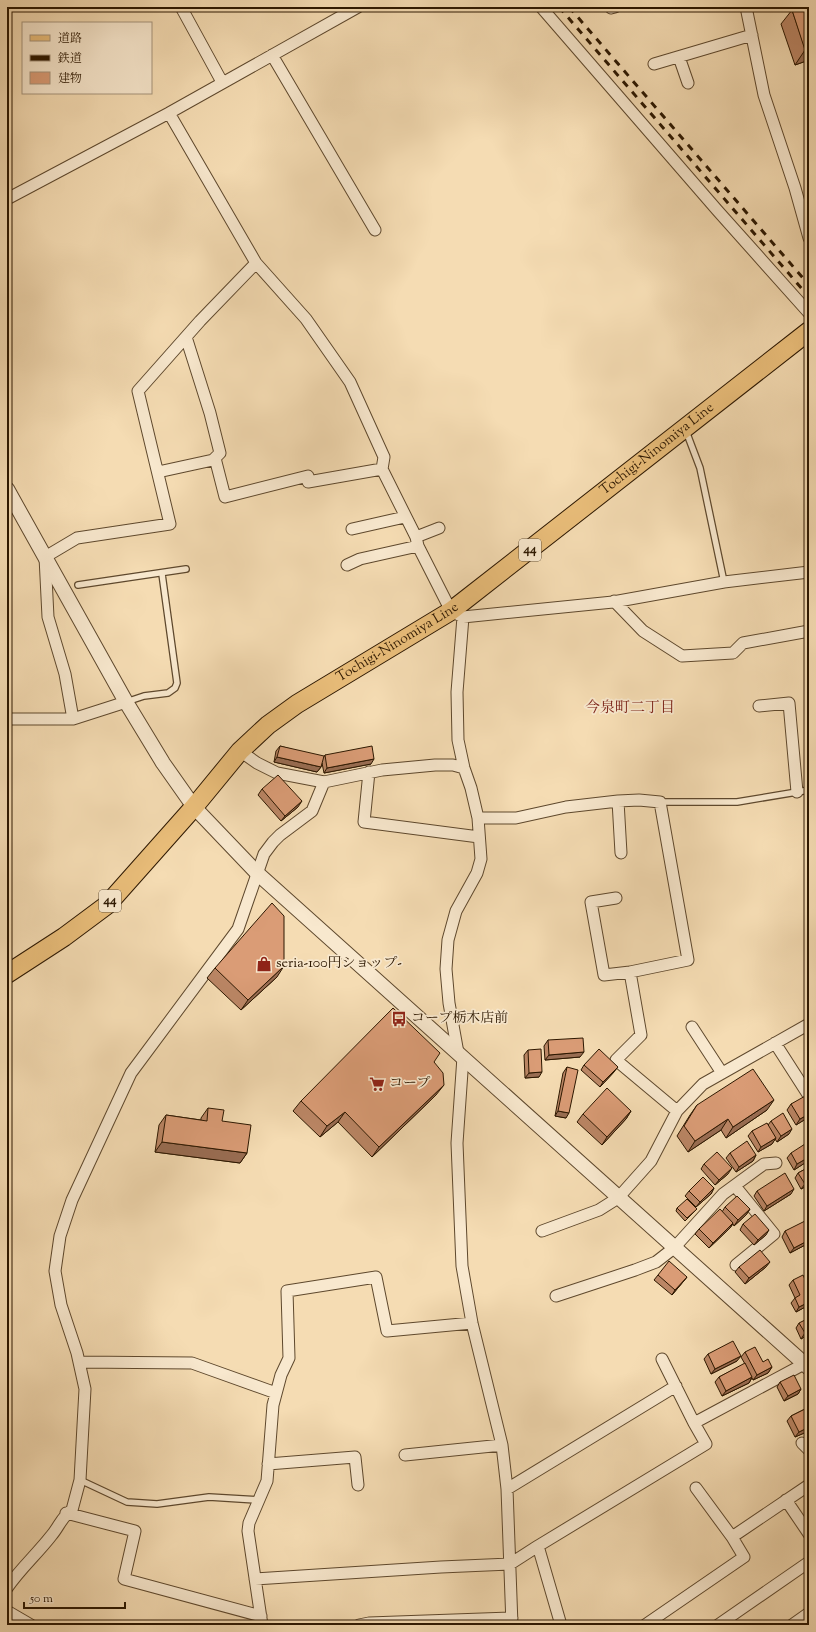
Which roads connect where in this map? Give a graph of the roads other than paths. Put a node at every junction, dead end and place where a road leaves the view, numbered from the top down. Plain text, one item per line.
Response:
1 (181, 7) edge
2 (358, 7) edge
3 (541, 7) edge
4 (746, 7) edge
5 (752, 35) junction
6 (272, 55) junction
7 (679, 57) junction
8 (654, 64) dead end
9 (222, 82) junction
10 (688, 83) dead end
11 (169, 112) junction
12 (7, 199) edge
13 (375, 230) dead end
14 (809, 238) edge
15 (256, 263) junction
16 (809, 313) edge
17 (809, 331) edge
18 (186, 337) junction
19 (685, 428) junction
20 (216, 458) junction
21 (382, 469) junction
22 (158, 472) junction
23 (7, 490) edge
24 (405, 517) junction
25 (439, 528) dead end
26 (352, 529) dead end
27 (417, 542) junction
28 (45, 557) junction
29 (347, 565) dead end
30 (186, 569) dead end
31 (809, 572) edge
32 (162, 574) junction
33 (724, 582) junction
34 (78, 585) dead end
35 (614, 601) junction
36 (457, 614) junction
37 (809, 631) edge
38 (126, 702) junction
39 (759, 706) dead end
40 (73, 719) junction
41 (7, 720) edge
42 (240, 751) junction
43 (464, 768) junction
44 (369, 772) junction
45 (324, 782) junction
46 (809, 790) edge
47 (797, 792) junction
48 (618, 801) junction
49 (660, 802) junction
50 (194, 807) junction
51 (478, 818) junction
52 (479, 837) junction
53 (621, 853) dead end
54 (257, 873) junction
55 (616, 898) dead end
56 (630, 972) junction
57 (7, 974) edge
58 (809, 1024) edge
59 (692, 1027) dead end
60 (775, 1043) junction
61 (461, 1055) junction
62 (722, 1074) junction
63 (809, 1096) edge
64 (677, 1111) junction
65 (776, 1162) dead end
66 (734, 1186) junction
67 (618, 1198) junction
68 (542, 1232) dead end
69 (674, 1248) junction
70 (736, 1265) dead end
71 (556, 1296) dead end
72 (472, 1323) junction
73 (662, 1359) dead end
74 (79, 1362) junction
75 (807, 1366) edge
76 (676, 1386) junction
77 (276, 1393) junction
78 (694, 1423) junction
79 (502, 1445) junction
80 (405, 1455) dead end
81 (268, 1464) junction
82 (80, 1480) junction
83 (358, 1485) dead end
84 (809, 1485) edge
85 (696, 1488) dead end
86 (507, 1489) junction
87 (258, 1500) junction
88 (786, 1500) junction
89 (66, 1513) junction
90 (809, 1534) edge
91 (732, 1537) junction
92 (538, 1546) junction
93 (809, 1562) edge
94 (510, 1564) junction
95 (256, 1579) junction
96 (7, 1588) edge
97 (7, 1611) edge
98 (809, 1613) edge
99 (262, 1621) edge
100 (512, 1622) edge
101 (31, 1625) edge
102 (359, 1625) edge
103 (561, 1625) edge
104 (645, 1625) edge
105 (718, 1625) edge
106 (792, 1625) edge

1 - 9 street
2 - 6 street
3 - 16 street
4 - 5 street
5 - 7 street
5 - 14 street
6 - 9 street
6 - 13 street
7 - 8 street
7 - 10 street
9 - 11 street
11 - 12 street
11 - 15 street
15 - 18 street
15 - 21 street
17 - 19 main road, Tochigi-Ninomiya Line / 44
18 - 20 street
18 - 22 street
19 - 33 lane
19 - 36 main road, Tochigi-Ninomiya Line / 44
20 - 21 street
20 - 22 street
21 - 24 street
22 - 28 street
23 - 28 street
24 - 26 street
24 - 27 street
25 - 27 street
27 - 29 street
27 - 36 street
28 - 38 street
28 - 40 street
30 - 32 lane
31 - 33 street
32 - 34 lane
32 - 38 lane
33 - 35 street
35 - 36 street
35 - 37 street
36 - 42 main road, Tochigi-Ninomiya Line / 44
36 - 43 street
38 - 40 street
38 - 50 street
39 - 47 street
40 - 41 street
42 - 45 street
42 - 50 main road, Tochigi-Ninomiya Line / 44
43 - 44 street
43 - 51 street
44 - 45 street
44 - 52 street
45 - 54 street
46 - 47 lane
47 - 49 lane
48 - 49 street
48 - 51 street
48 - 53 street
49 - 56 street
50 - 54 street
50 - 57 main road, Tochigi-Ninomiya Line / 44
51 - 52 street
52 - 61 street
54 - 61 street
54 - 74 street
55 - 56 street
56 - 64 street
58 - 60 street
59 - 62 street
60 - 62 street
60 - 63 street
61 - 67 street
61 - 72 street
62 - 64 street
64 - 67 street
65 - 66 street
66 - 69 street
66 - 70 street
67 - 68 street
67 - 69 street
69 - 71 street
69 - 75 street
72 - 77 street
72 - 79 street
73 - 76 street
74 - 77 street
74 - 82 street
75 - 78 street
76 - 78 street
76 - 86 street
77 - 81 street
78 - 92 street
79 - 80 street
79 - 86 street
81 - 83 street
81 - 87 street
82 - 87 lane
82 - 89 street
84 - 88 street
85 - 91 street
86 - 94 street
87 - 95 street
88 - 90 street
88 - 91 street
89 - 96 street
89 - 99 street
91 - 104 street
92 - 94 street
92 - 103 street
93 - 105 street
94 - 95 street
94 - 100 street
95 - 99 street
97 - 101 street
98 - 106 street
100 - 102 street

